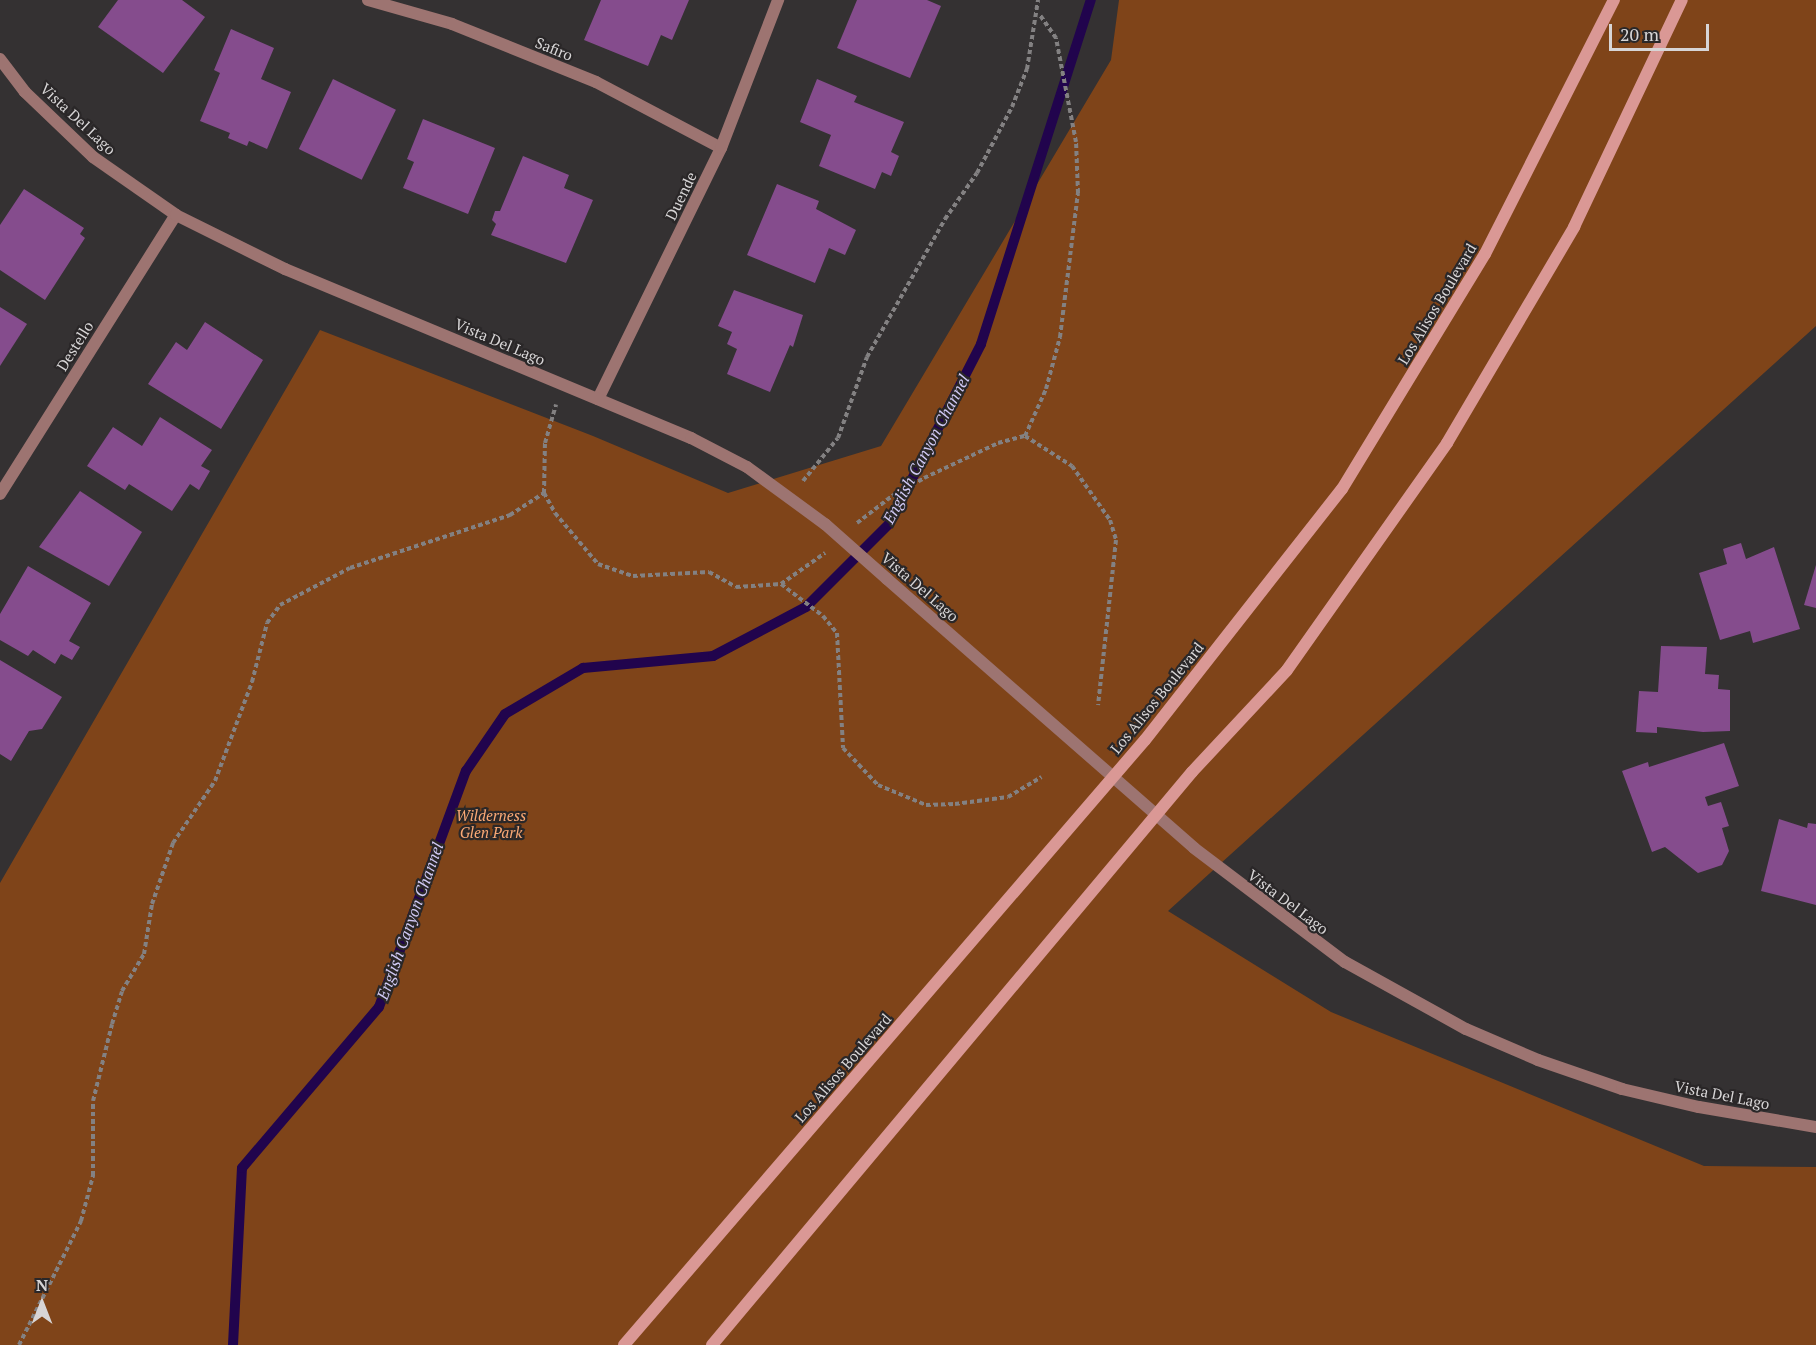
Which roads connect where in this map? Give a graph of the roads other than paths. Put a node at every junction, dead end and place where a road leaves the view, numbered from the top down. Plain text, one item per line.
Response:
1 (368, 0) edge
2 (777, 0) edge
3 (1614, 0) edge
4 (1682, 0) edge
5 (0, 59) edge
6 (721, 148) junction
7 (176, 215) junction
8 (598, 399) junction
9 (0, 494) edge
10 (1113, 775) junction
11 (1159, 814) junction
12 (1816, 1126) edge
13 (624, 1345) edge
14 (712, 1345) edge

1 - 6 street, Safiro
2 - 6 street, Duende
3 - 10 main road, Los Alisos Boulevard
4 - 11 main road
5 - 7 street, Vista Del Lago
6 - 8 street, Duende
7 - 8 street, Vista Del Lago
7 - 9 street, Destello
8 - 10 street, Vista Del Lago, bridge
10 - 11 street, Vista Del Lago
10 - 13 main road, Los Alisos Boulevard
11 - 12 street, Vista Del Lago
11 - 14 main road

